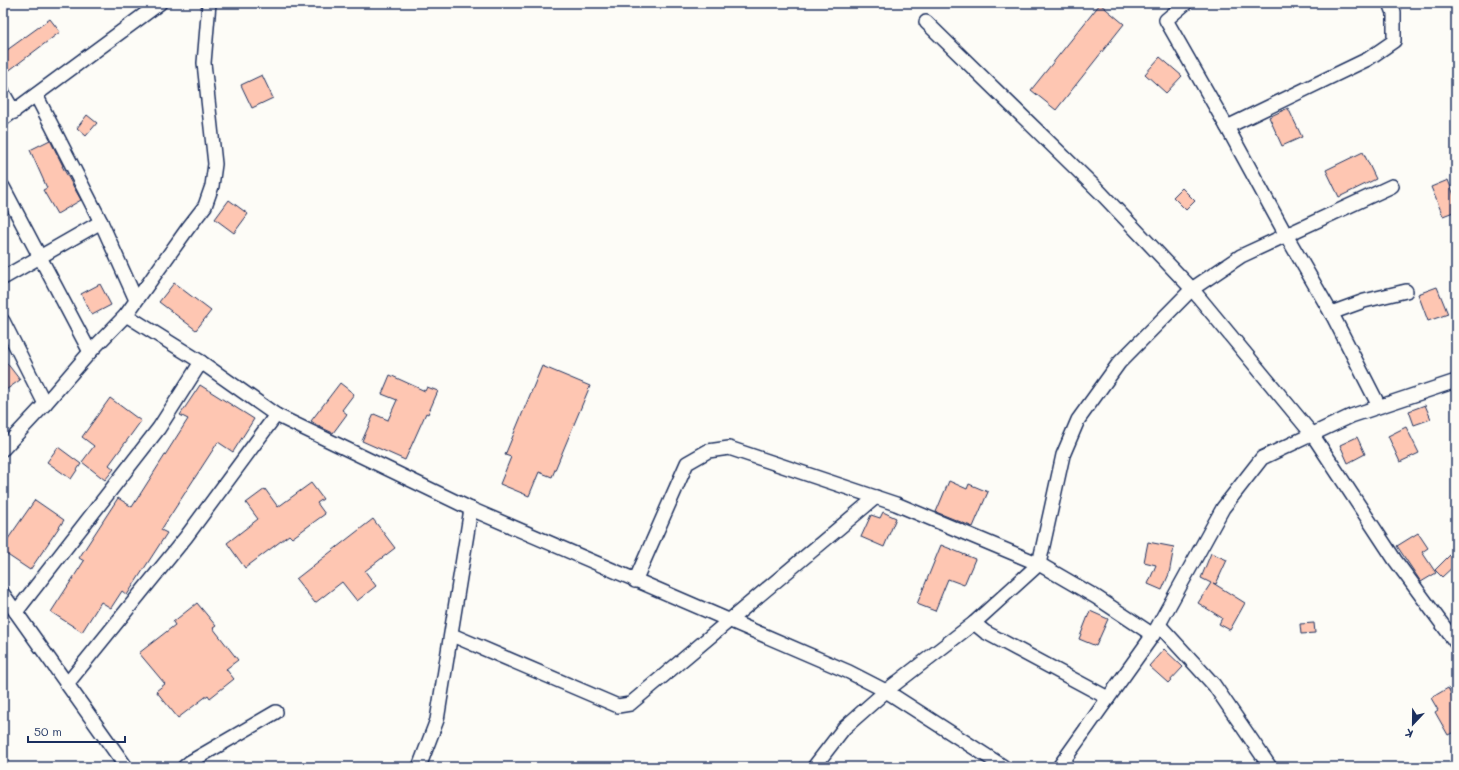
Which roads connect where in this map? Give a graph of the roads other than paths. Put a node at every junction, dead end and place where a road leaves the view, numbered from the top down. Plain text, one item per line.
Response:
1 (160, 3) edge
2 (209, 3) edge
3 (1186, 3) edge
4 (1390, 3) edge
5 (926, 22) dead end
6 (3, 93) edge
7 (36, 95) junction
8 (14, 112) junction
9 (3, 120) edge
10 (1227, 127) junction
11 (1392, 186) dead end
12 (3, 187) edge
13 (101, 222) junction
14 (1286, 235) junction
15 (40, 256) junction
16 (3, 278) edge
17 (1192, 289) junction
18 (1406, 291) dead end
19 (136, 300) junction
20 (1331, 313) junction
21 (126, 315) junction
22 (3, 321) edge
23 (90, 352) junction
24 (201, 362) junction
25 (1456, 381) edge
26 (45, 404) junction
27 (1379, 406) junction
28 (276, 415) junction
29 (1312, 434) junction
30 (3, 449) edge
31 (876, 497) junction
32 (471, 509) junction
33 (1039, 564) junction
34 (635, 581) junction
35 (3, 594) edge
36 (16, 612) junction
37 (729, 620) junction
38 (974, 623) junction
39 (1156, 630) junction
40 (452, 635) junction
41 (1456, 643) edge
42 (67, 684) junction
43 (886, 691) junction
44 (1108, 698) junction
45 (276, 712) dead end
46 (126, 767) edge
47 (184, 767) edge
48 (419, 767) edge
49 (814, 767) edge
50 (1004, 767) edge
51 (1059, 767) edge
52 (1270, 767) edge

1 - 7 street
2 - 19 street
3 - 10 street
4 - 10 street
5 - 17 street
6 - 8 street
7 - 8 street
7 - 13 street
8 - 9 street
10 - 14 street
11 - 14 street
12 - 15 street
13 - 15 street
13 - 19 street
14 - 17 street
14 - 20 street
15 - 16 street
15 - 23 street
17 - 29 street
17 - 33 street
18 - 20 street
19 - 21 street
20 - 27 street
21 - 23 street
21 - 24 street
22 - 26 street
23 - 26 street
24 - 28 street
24 - 36 street
25 - 27 street
26 - 30 street
27 - 29 street
28 - 32 street
28 - 42 street
29 - 39 street
29 - 41 street
31 - 33 street
31 - 34 street
31 - 37 street
32 - 34 street
32 - 40 street
33 - 38 street
33 - 39 street
34 - 37 street
35 - 36 street
36 - 42 street
37 - 40 street
37 - 43 street
38 - 43 street
38 - 44 street
39 - 44 street
39 - 52 street
40 - 48 street
42 - 46 street
43 - 49 street
43 - 50 street
44 - 51 street
45 - 47 street

